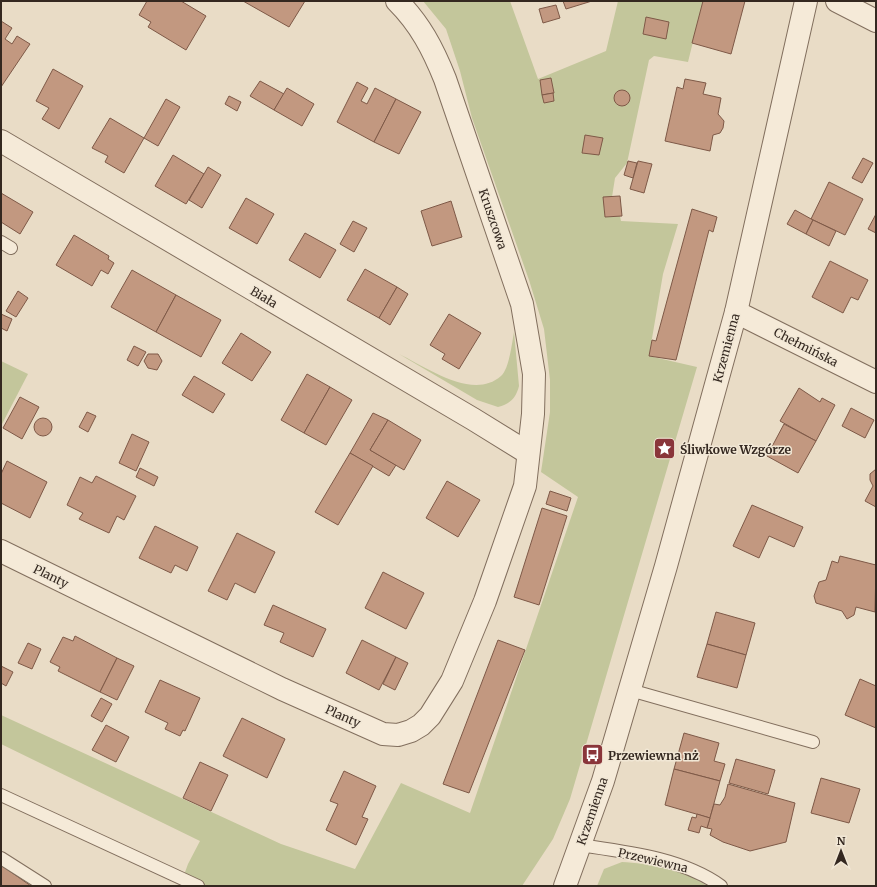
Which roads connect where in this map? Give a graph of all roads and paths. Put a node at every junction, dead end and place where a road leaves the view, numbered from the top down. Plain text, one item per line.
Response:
1 (397, 1) edge
2 (806, 1) edge
3 (837, 1) edge
4 (876, 21) edge
5 (1, 141) edge
6 (736, 312) junction
7 (876, 382) edge
8 (528, 453) junction
9 (1, 551) edge
10 (630, 690) junction
11 (813, 742) dead end
12 (1, 795) edge
13 (580, 845) junction
14 (1, 858) edge
15 (45, 886) edge
16 (198, 886) edge
17 (565, 886) edge
18 (722, 886) edge

1 - 8 street, Kruszcowa
2 - 6 street, Krzemienna
3 - 4 street
5 - 8 street, Biała
6 - 7 street, Chełmińska
6 - 10 street, Krzemienna
8 - 9 street, Planty
10 - 11 lane
10 - 13 street, Krzemienna
12 - 16 lane
13 - 17 street, Krzemienna
13 - 18 lane, Przewiewna
14 - 15 lane

